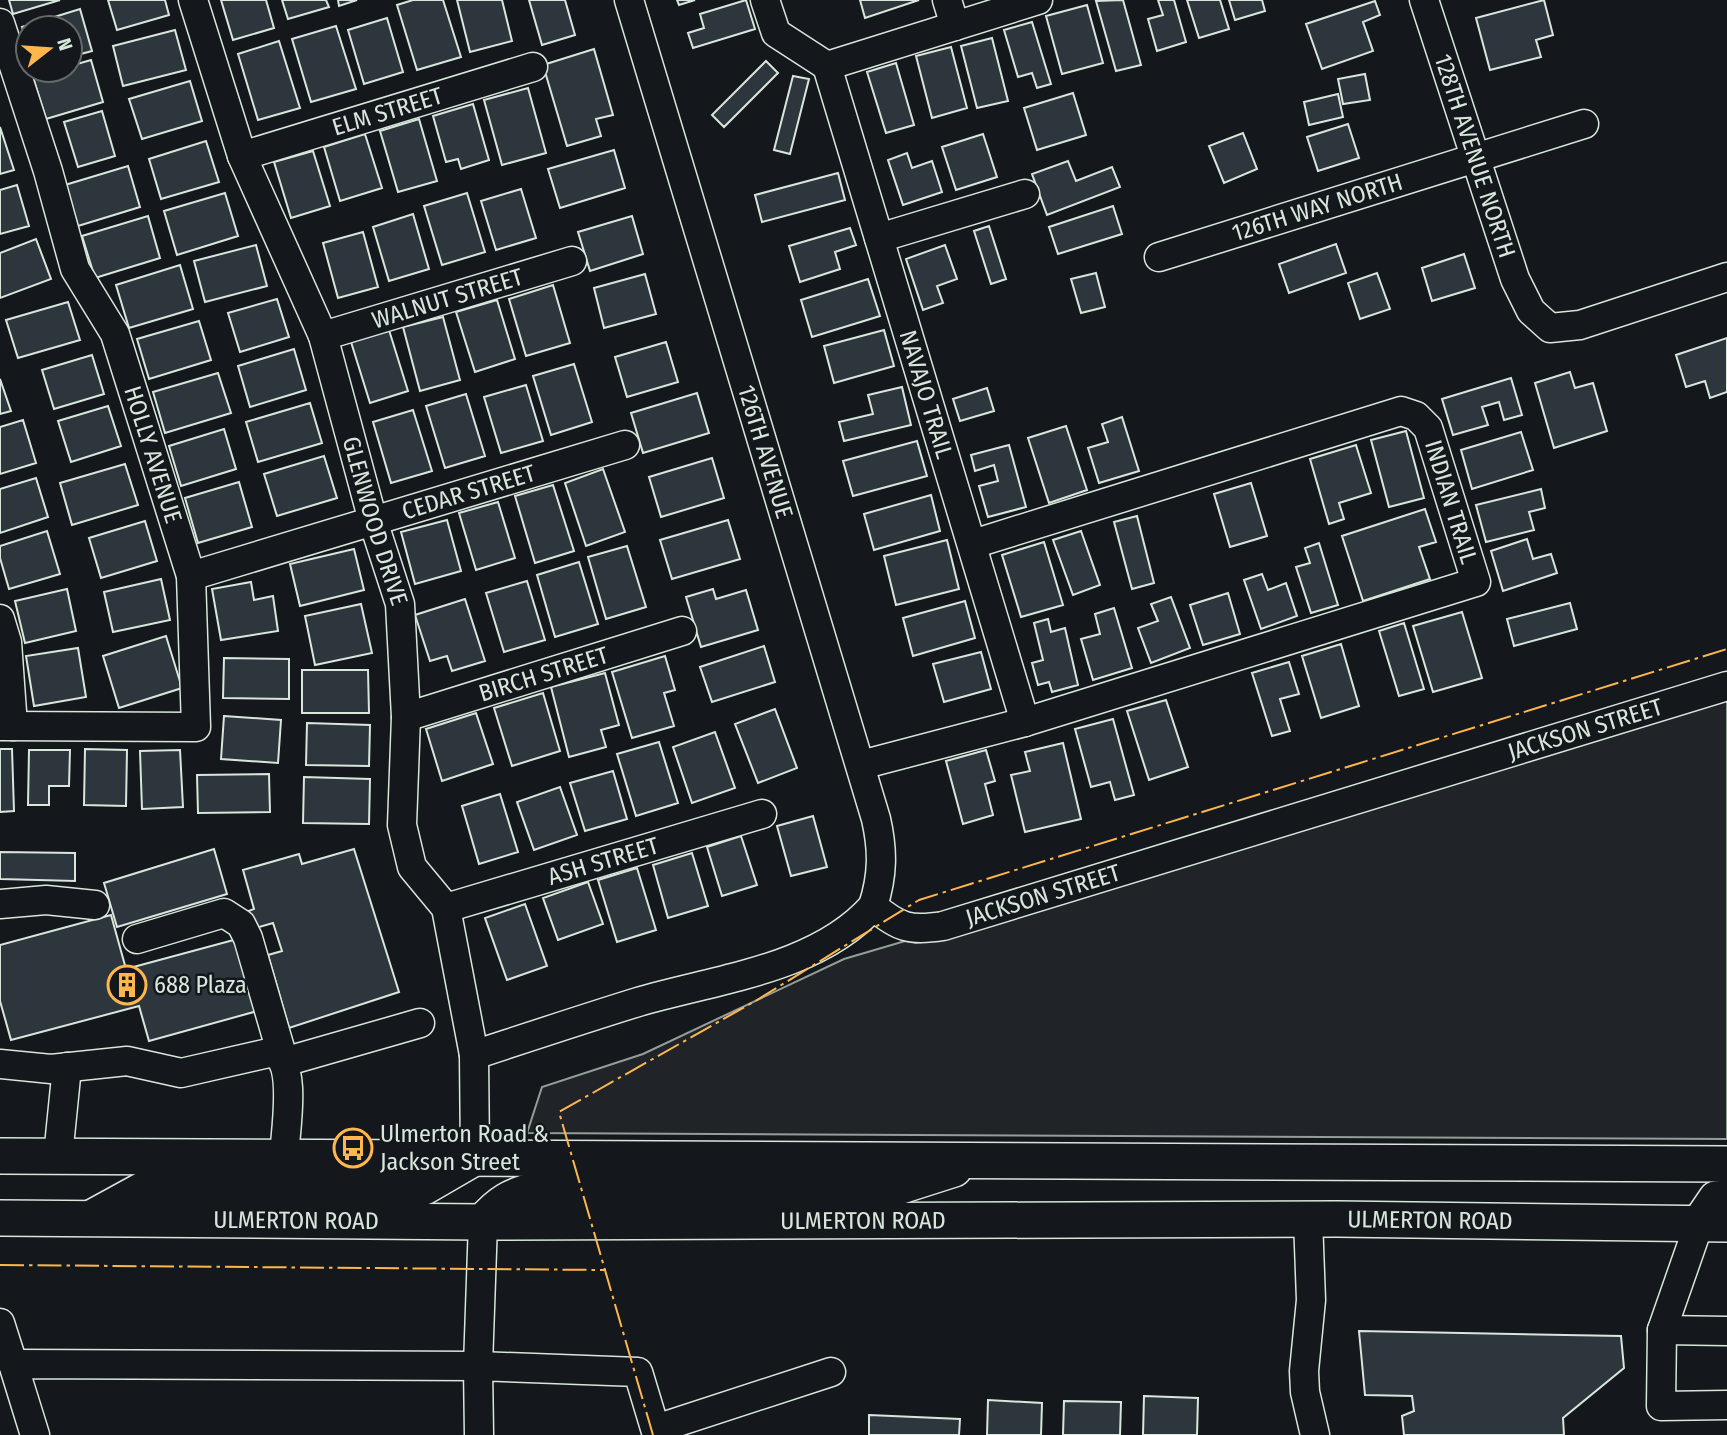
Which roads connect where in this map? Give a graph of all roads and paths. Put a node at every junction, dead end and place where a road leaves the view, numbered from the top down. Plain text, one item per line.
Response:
1 (193, 0) edge
2 (629, 0) edge
3 (765, 0) edge
4 (1038, 0) edge
5 (1424, 0) edge
6 (951, 13) edge
7 (0, 23) edge
8 (827, 66) junction
9 (533, 67) dead end
10 (1584, 124) dead end
11 (242, 156) junction
12 (1476, 159) junction
13 (1024, 194) dead end
14 (879, 238) junction
15 (1159, 257) dead end
16 (572, 261) dead end
17 (1727, 277) edge
18 (323, 336) junction
19 (625, 445) dead end
20 (373, 521) junction
21 (973, 544) junction
22 (191, 576) junction
23 (0, 620) edge
24 (681, 631) dead end
25 (1727, 685) edge
26 (405, 717) junction
27 (1026, 722) junction
28 (6, 726) edge
29 (861, 765) junction
30 (762, 814) dead end
31 (0, 904) edge
32 (95, 905) dead end
33 (873, 906) junction
34 (446, 908) junction
35 (137, 939) dead end
36 (420, 1023) dead end
37 (474, 1055) junction
38 (284, 1062) junction
39 (0, 1064) edge
40 (67, 1067) junction
41 (0, 1156) edge
42 (58, 1156) junction
43 (284, 1157) junction
44 (475, 1157) junction
45 (984, 1159) junction
46 (1727, 1164) edge
47 (1727, 1198) edge
48 (0, 1218) edge
49 (92, 1218) junction
50 (1308, 1219) junction
51 (483, 1222) junction
52 (1713, 1224) edge
53 (0, 1323) edge
54 (1662, 1330) junction
55 (1727, 1331) edge
56 (13, 1364) junction
57 (478, 1366) junction
58 (831, 1372) dead end
59 (1727, 1405) edge
60 (657, 1432) edge
61 (35, 1435) edge
62 (479, 1435) edge
63 (1315, 1435) edge

1 - 11 street, GLENWOOD DRIVE
2 - 29 street, 126TH AVENUE
3 - 8 street
4 - 6 street
5 - 12 street, 128TH AVENUE NORTH
6 - 8 street
7 - 22 street, HOLLY AVENUE
8 - 14 street, NAVAJO TRAIL
9 - 11 street, ELM STREET
10 - 12 street, 126TH WAY NORTH
11 - 18 street, GLENWOOD DRIVE
12 - 15 street, 126TH WAY NORTH
12 - 17 street, 128TH AVENUE NORTH
13 - 14 street
14 - 21 street, NAVAJO TRAIL
16 - 18 street, WALNUT STREET
18 - 20 street, GLENWOOD DRIVE
19 - 20 street, CEDAR STREET
20 - 22 street, CEDAR STREET
20 - 26 street, GLENWOOD DRIVE
21 - 27 street, NAVAJO TRAIL
21 - 27 street, INDIAN TRAIL
22 - 28 street, HOLLY AVENUE
23 - 28 street
24 - 26 street, BIRCH STREET
25 - 33 street, JACKSON STREET
26 - 34 street, GLENWOOD DRIVE
27 - 29 street, INDIAN TRAIL
29 - 33 street, 126TH AVENUE
30 - 34 street, ASH STREET
31 - 32 street
33 - 37 street
34 - 37 street, GLENWOOD DRIVE
35 - 38 street
36 - 38 street
37 - 44 street
38 - 40 street
38 - 43 street
39 - 40 street
40 - 42 street
41 - 42 main road
42 - 43 main road
43 - 44 main road
44 - 45 main road
44 - 49 main road
45 - 46 main road
45 - 51 main road
47 - 52 main road
48 - 49 main road, ULMERTON ROAD
49 - 51 main road, ULMERTON ROAD
50 - 51 main road, ULMERTON ROAD
50 - 52 main road, ULMERTON ROAD
50 - 63 street
51 - 57 street
52 - 54 street
53 - 56 street
54 - 55 street
54 - 59 street
56 - 57 street
56 - 61 street
57 - 60 street
57 - 62 street
58 - 60 street

